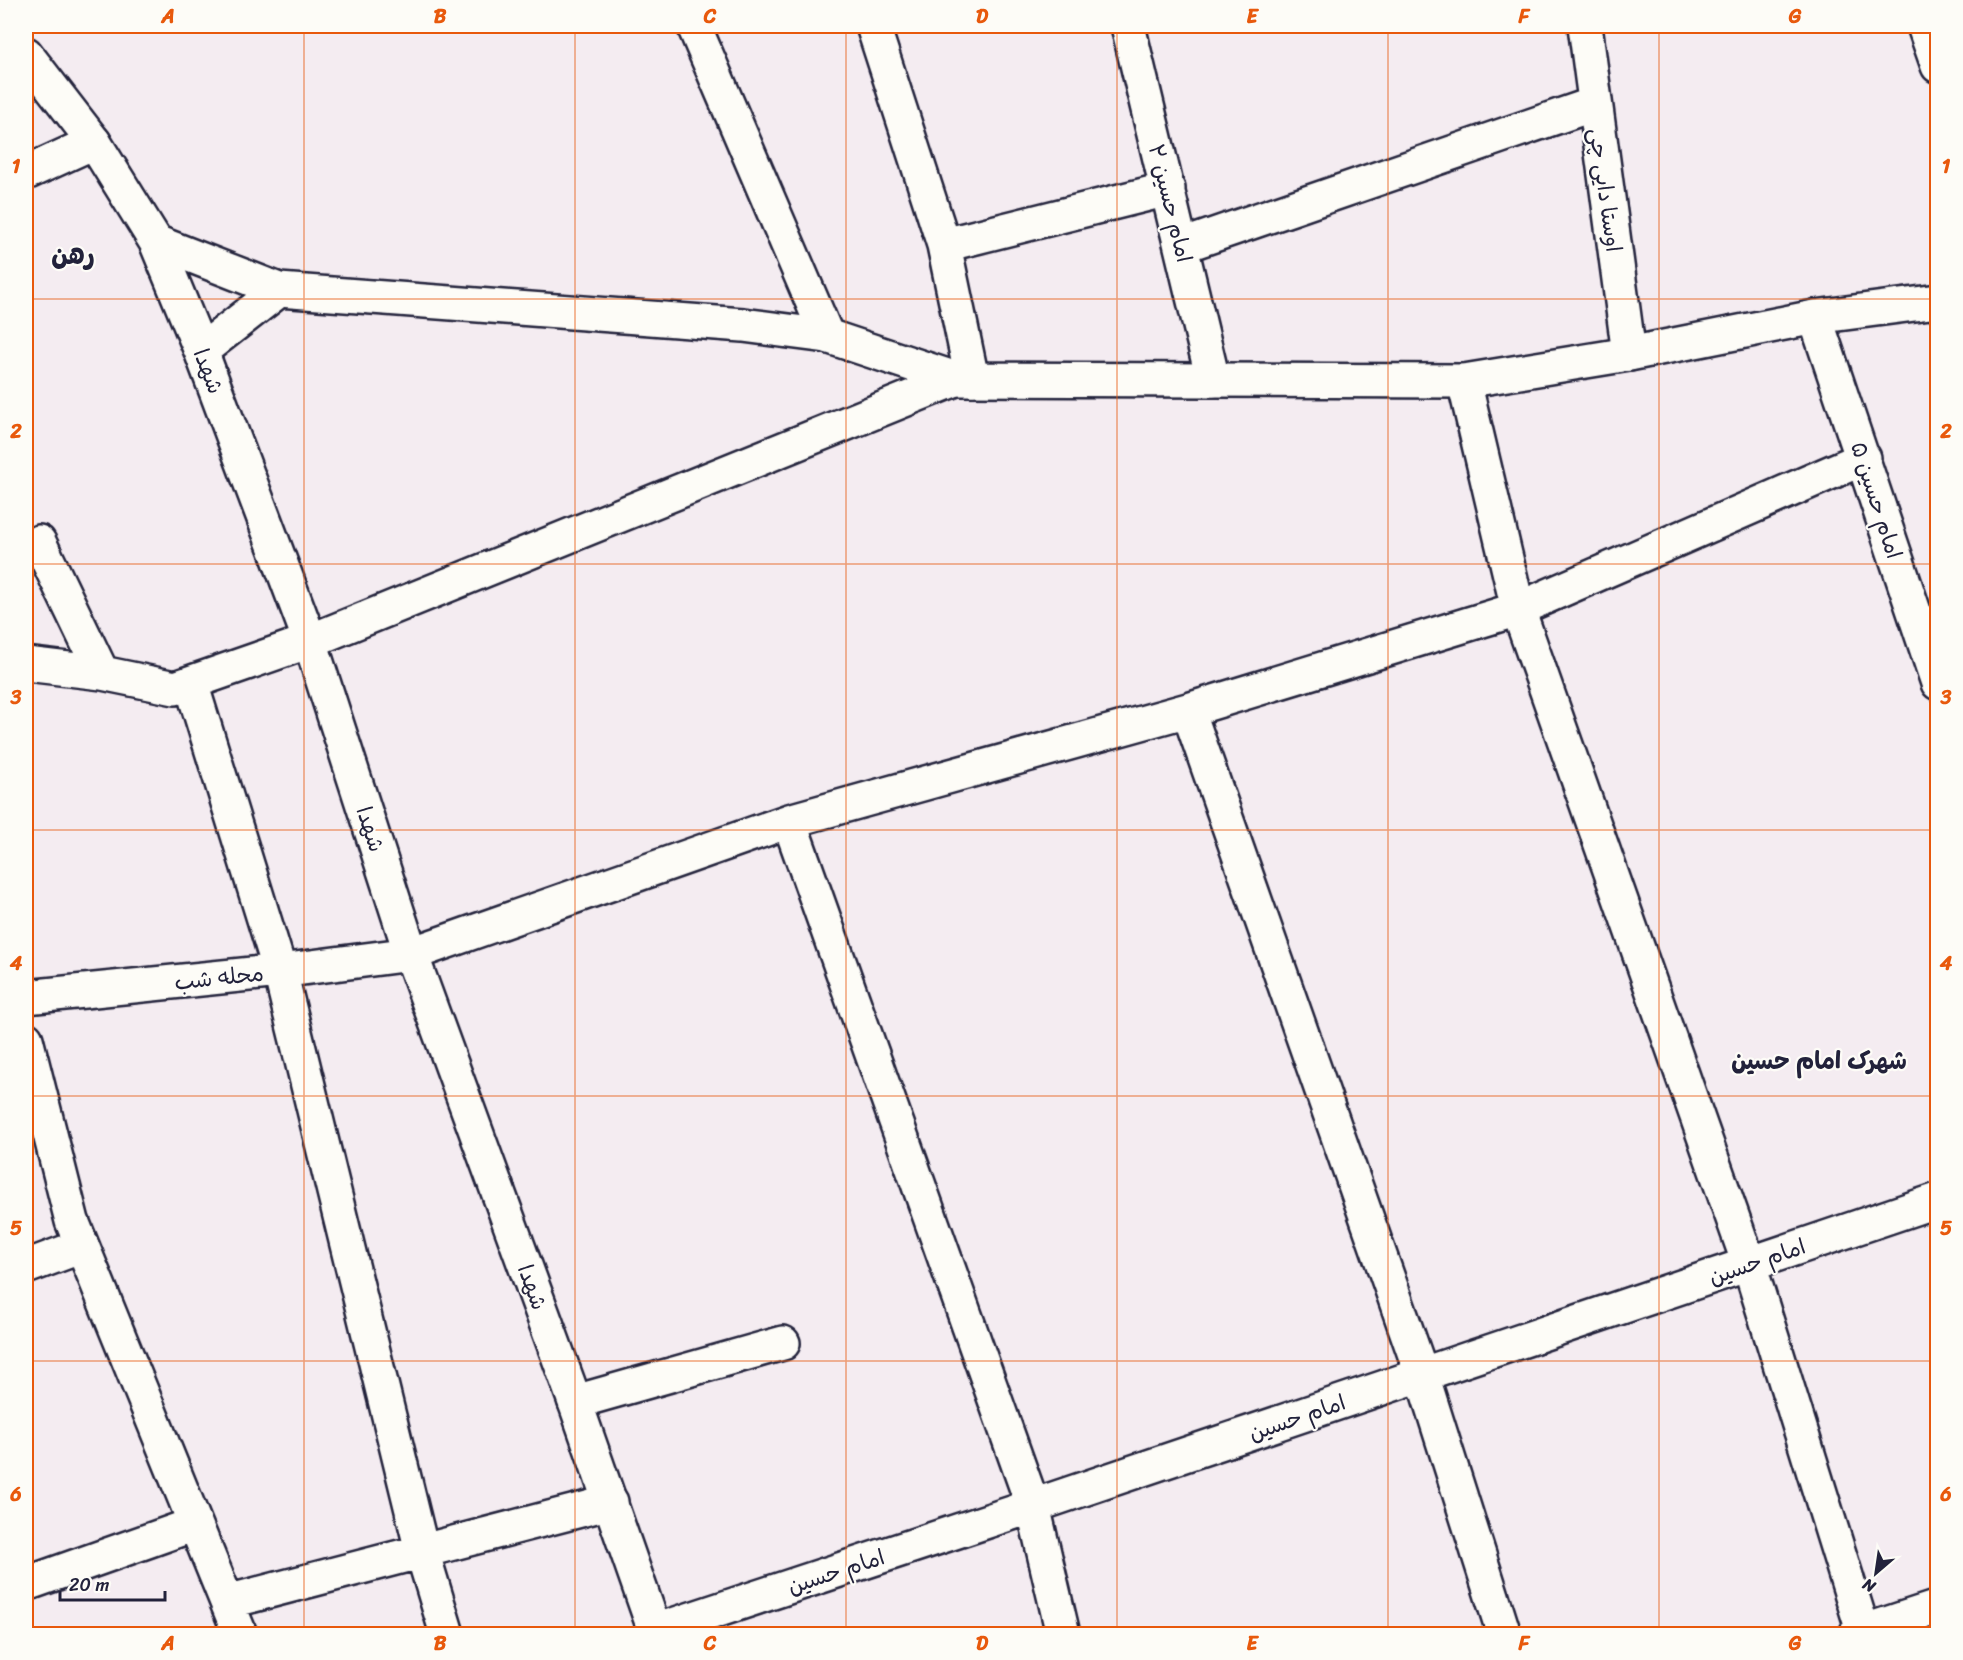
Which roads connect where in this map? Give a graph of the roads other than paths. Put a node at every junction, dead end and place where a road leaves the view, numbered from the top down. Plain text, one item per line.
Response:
1 (694, 26) edge
2 (873, 26) edge
3 (1128, 26) edge
4 (1585, 26) edge
5 (1924, 26) edge
6 (26, 54) edge
7 (1938, 66) edge
8 (1594, 104) junction
9 (94, 142) junction
10 (26, 172) edge
11 (1168, 189) junction
12 (156, 242) junction
13 (944, 245) junction
14 (1182, 246) junction
15 (279, 290) junction
16 (1938, 301) edge
17 (1815, 317) junction
18 (827, 336) junction
19 (201, 351) junction
20 (1629, 354) junction
21 (964, 379) junction
22 (1213, 380) junction
23 (1464, 381) junction
24 (1864, 458) junction
25 (39, 542) dead end
26 (1518, 609) junction
27 (310, 641) junction
28 (26, 664) edge
29 (102, 673) junction
30 (191, 682) junction
31 (1938, 683) edge
32 (1188, 710) junction
33 (789, 821) junction
34 (411, 954) junction
35 (280, 971) junction
36 (26, 997) edge
37 (26, 1039) edge
38 (1938, 1200) edge
39 (82, 1246) junction
40 (1749, 1264) junction
41 (26, 1267) edge
42 (783, 1343) dead end
43 (1422, 1375) junction
44 (575, 1402) junction
45 (611, 1502) junction
46 (1033, 1506) junction
47 (195, 1524) junction
48 (422, 1551) junction
49 (26, 1584) edge
50 (227, 1602) junction
51 (1938, 1607) edge
52 (655, 1633) edge
53 (1861, 1634) edge
54 (240, 1635) edge
55 (447, 1635) edge
56 (1064, 1635) edge
57 (1504, 1635) edge

1 - 18 street
2 - 13 street
3 - 11 street, امام حسین ۲
4 - 8 street, اوستا دایی چی
5 - 7 street
6 - 9 street, شهدا
8 - 14 street
8 - 20 street, اوستا دایی چی
9 - 10 street
9 - 12 street, شهدا
11 - 13 street
11 - 14 street, امام حسین ۲
12 - 15 street
12 - 19 street, شهدا
13 - 21 street
14 - 22 street, امام حسین ۲
15 - 18 street
15 - 19 street
16 - 17 street
17 - 20 street
17 - 24 street, امام حسین ۵
18 - 21 street
19 - 27 street, شهدا
20 - 23 street
21 - 22 street
21 - 27 street
22 - 23 street
23 - 26 street
24 - 26 street, محله شب
24 - 31 street, امام حسین ۵
25 - 29 street
26 - 32 street, محله شب
26 - 40 street
27 - 30 street
27 - 34 street, شهدا
28 - 29 street
29 - 30 street
30 - 35 street
32 - 33 street, محله شب
32 - 43 street
33 - 34 street, محله شب
33 - 46 street
34 - 35 street, محله شب
34 - 44 street, شهدا
35 - 36 street, محله شب
35 - 48 street
37 - 39 street
38 - 40 street, امام حسین
39 - 41 street
39 - 47 street
40 - 43 street, امام حسین
40 - 53 street
42 - 44 street
43 - 46 street, امام حسین
43 - 57 street
44 - 45 street, شهدا
45 - 48 street
45 - 52 street, شهدا
46 - 52 street, امام حسین
46 - 56 street
47 - 49 street
47 - 50 street
48 - 50 street
48 - 55 street
50 - 54 street
51 - 53 street

